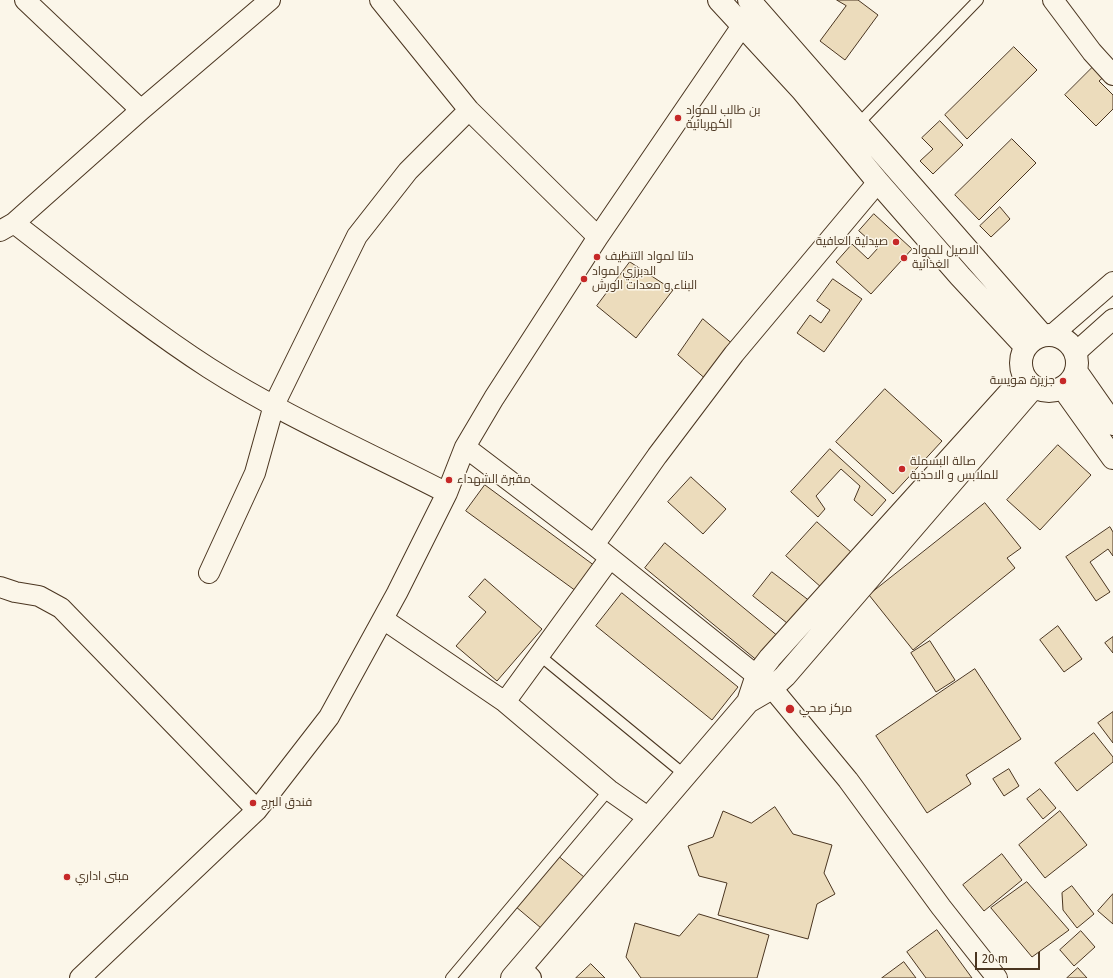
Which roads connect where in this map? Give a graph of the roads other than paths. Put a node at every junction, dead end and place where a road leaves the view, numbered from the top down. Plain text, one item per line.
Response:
1 (25, 0) edge
2 (270, 0) edge
3 (380, 0) edge
4 (719, 0) edge
5 (978, 0) edge
6 (1053, 0) edge
7 (753, 2) edge
8 (742, 26) junction
9 (1113, 75) edge
10 (141, 110) junction
11 (469, 110) junction
12 (858, 124) junction
13 (878, 182) junction
14 (7, 228) edge
15 (598, 237) junction
16 (1113, 282) edge
17 (1113, 319) edge
18 (1040, 339) junction
19 (1076, 362) junction
20 (1028, 382) junction
21 (1062, 388) junction
22 (274, 405) junction
23 (1113, 424) edge
24 (465, 448) junction
25 (1113, 458) edge
26 (447, 493) junction
27 (594, 545) junction
28 (610, 558) junction
29 (209, 573) dead end
30 (0, 587) edge
31 (383, 619) junction
32 (539, 655) junction
33 (764, 682) junction
34 (505, 702) junction
35 (686, 775) junction
36 (609, 790) junction
37 (257, 810) junction
38 (648, 818) junction
39 (521, 975) edge
40 (80, 978) edge
41 (451, 978) edge
42 (997, 978) edge

1 - 10 street
2 - 10 street
3 - 11 street
4 - 8 main road
5 - 12 lane
6 - 9 street
7 - 8 street
7 - 12 main road
8 - 13 main road
8 - 15 street
10 - 14 street
11 - 15 street
11 - 22 street
12 - 18 main road
13 - 18 main road
13 - 27 street
14 - 22 street
15 - 24 street
16 - 18 street
17 - 19 street
18 - 19 main road
18 - 20 main road
19 - 21 main road
19 - 23 main road
20 - 21 main road
20 - 33 main road
21 - 25 main road
22 - 26 street
22 - 29 street
24 - 26 street
24 - 27 street
26 - 31 street
27 - 28 street
28 - 32 street
28 - 33 street
30 - 37 street
31 - 34 street
31 - 37 street
32 - 34 street
32 - 35 lane
33 - 35 main road
33 - 42 street
34 - 36 street
35 - 38 main road
36 - 38 street
36 - 41 lane
37 - 40 street
38 - 39 main road

